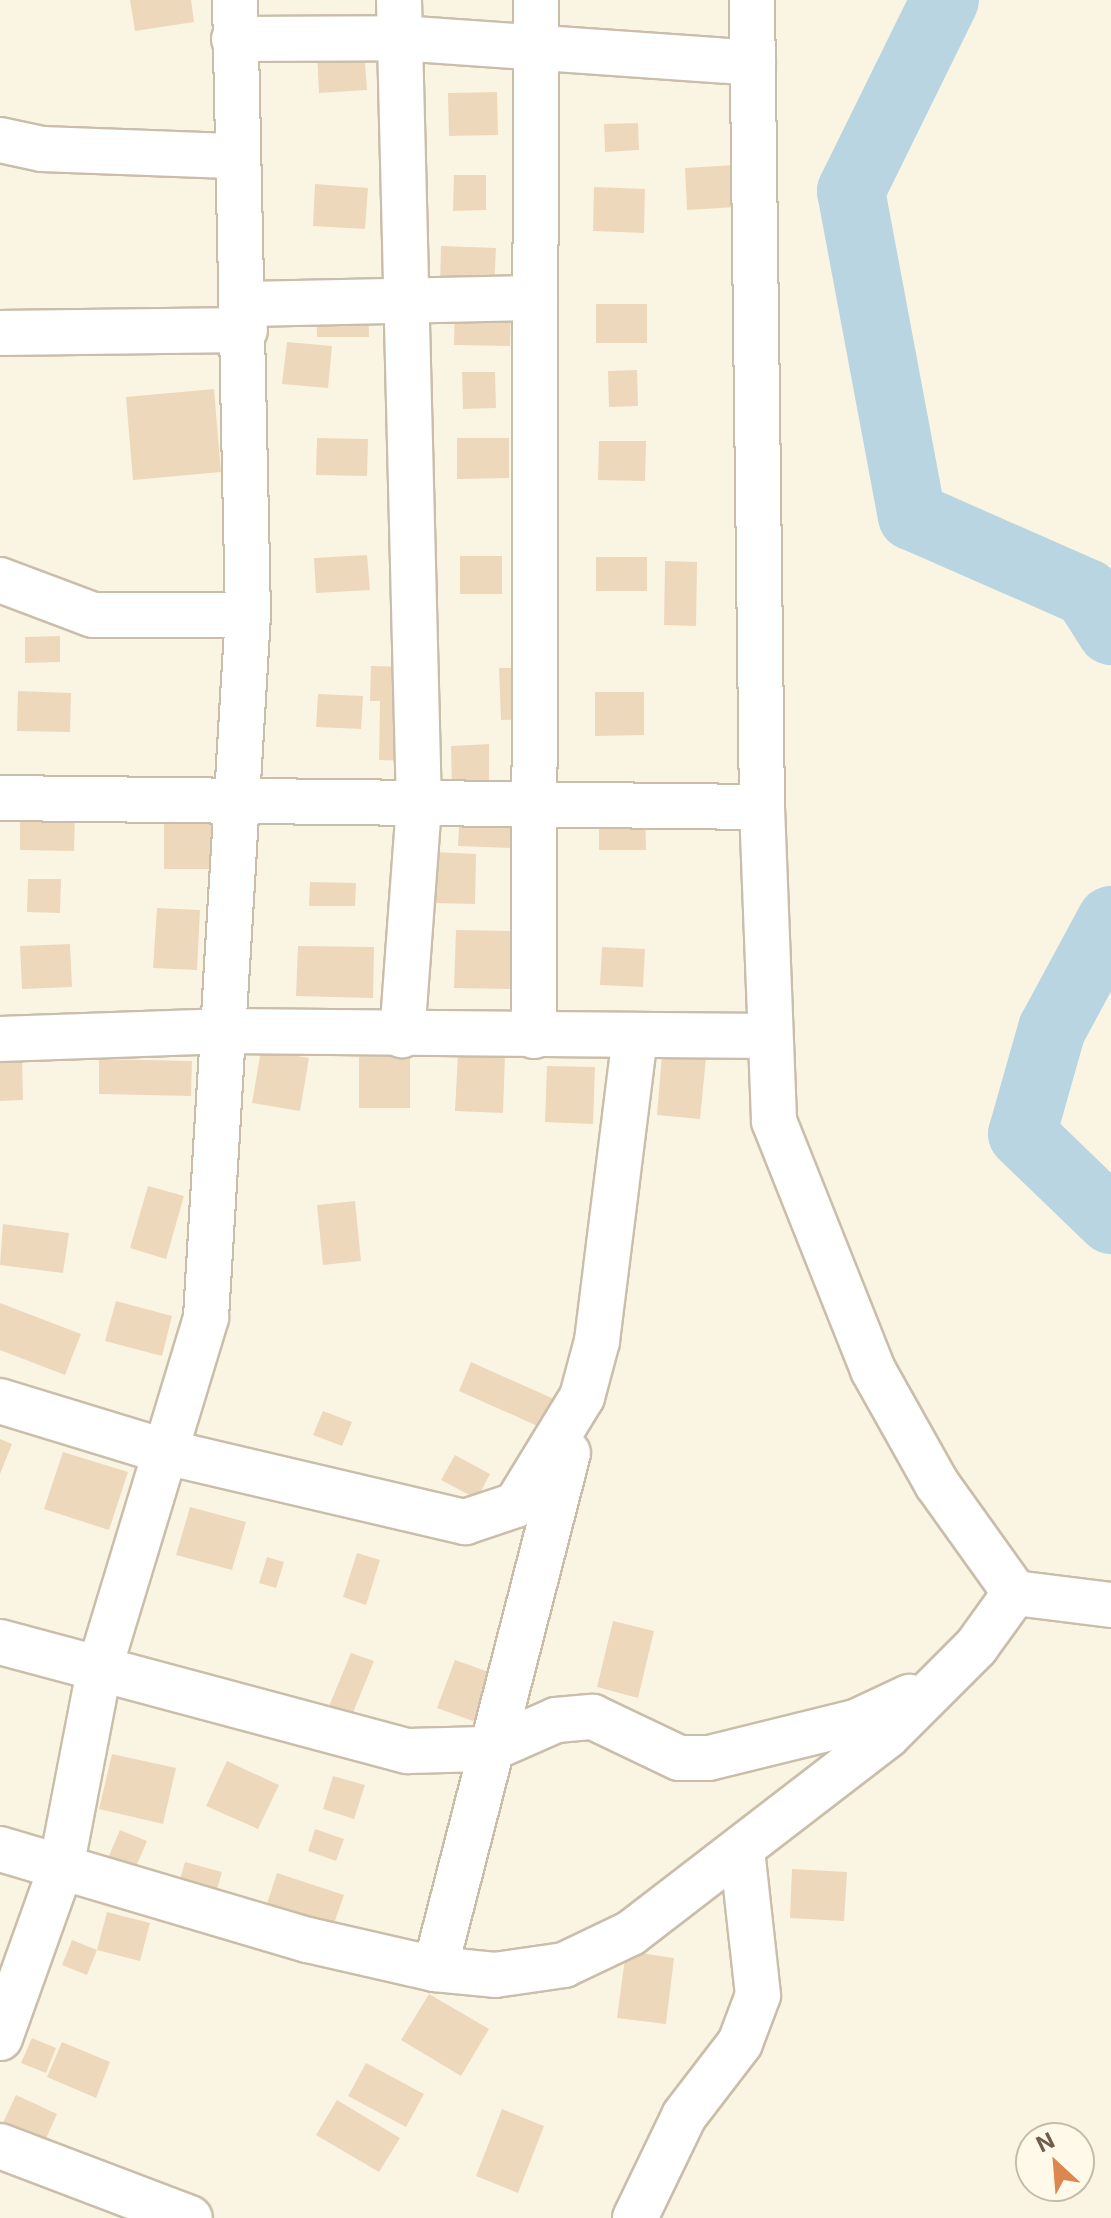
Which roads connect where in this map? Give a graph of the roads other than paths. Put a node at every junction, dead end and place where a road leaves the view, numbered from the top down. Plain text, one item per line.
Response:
1 (536, 0) edge
2 (752, 0) edge
3 (235, 19) edge
4 (399, 19) edge
5 (537, 52) junction
6 (753, 63) junction
7 (0, 140) edge
8 (237, 156) junction
9 (402, 297) junction
10 (535, 298) junction
11 (245, 317) junction
12 (0, 333) edge
13 (0, 580) edge
14 (248, 615) junction
15 (0, 798) edge
16 (242, 805) junction
17 (419, 805) junction
18 (762, 807) junction
19 (538, 808) junction
20 (227, 1031) junction
21 (402, 1035) junction
22 (635, 1035) junction
23 (534, 1036) junction
24 (769, 1036) junction
25 (0, 1039) edge
26 (582, 1397) junction
27 (0, 1401) edge
28 (170, 1453) junction
29 (1015, 1593) junction
30 (1111, 1605) edge
31 (0, 1642) edge
32 (976, 1647) junction
33 (99, 1670) junction
34 (490, 1749) junction
35 (0, 1849) edge
36 (742, 1851) junction
37 (61, 1868) junction
38 (435, 1969) junction
39 (0, 2038) edge
40 (0, 2146) edge
41 (190, 2218) edge
42 (635, 2218) edge

1 - 5 street
2 - 6 street
3 - 4 street
3 - 8 street
4 - 5 street
4 - 9 street
5 - 6 street
5 - 10 street
6 - 18 street
7 - 8 street
8 - 11 street
9 - 10 street
9 - 11 street
9 - 17 street
10 - 19 street
11 - 12 street
11 - 14 street
13 - 14 street
14 - 16 street
15 - 16 street
16 - 17 street
16 - 20 street
17 - 19 street
17 - 21 street
18 - 19 street
18 - 24 street
19 - 23 street
20 - 21 street
20 - 25 street
20 - 28 street
21 - 23 street
22 - 23 street
22 - 24 street
22 - 26 street
24 - 29 street
26 - 28 street
26 - 34 street
27 - 28 street
28 - 33 street
29 - 30 street
29 - 32 street
31 - 33 street
32 - 34 street
32 - 36 street
33 - 34 street
33 - 37 street
34 - 38 street
35 - 37 street
36 - 38 street
36 - 42 street
37 - 38 street
37 - 39 street
40 - 41 street

